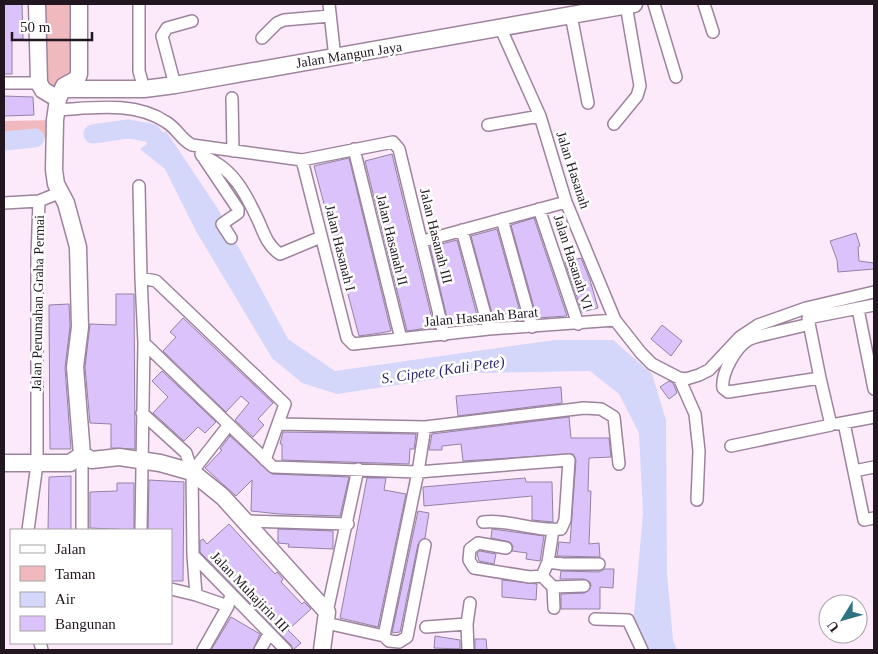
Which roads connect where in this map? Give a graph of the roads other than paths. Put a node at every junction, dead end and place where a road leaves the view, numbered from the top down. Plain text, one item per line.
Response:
1 (37, 4) edge
2 (80, 4) edge
3 (139, 4) edge
4 (328, 4) edge
5 (630, 4) edge
6 (654, 4) edge
7 (704, 4) edge
8 (571, 15) junction
9 (330, 16) junction
10 (192, 21) dead end
11 (501, 29) junction
12 (713, 32) dead end
13 (262, 38) dead end
14 (335, 58) junction
15 (676, 77) dead end
16 (38, 83) junction
17 (4, 84) edge
18 (175, 85) junction
19 (144, 89) junction
20 (232, 98) dead end
21 (588, 103) dead end
22 (58, 104) junction
23 (540, 116) junction
24 (614, 124) dead end
25 (488, 125) dead end
26 (354, 149) junction
27 (200, 151) junction
28 (233, 151) junction
29 (302, 160) junction
30 (139, 186) dead end
31 (61, 192) junction
32 (39, 201) junction
33 (566, 202) junction
34 (4, 203) edge
35 (539, 209) junction
36 (502, 219) junction
37 (462, 230) junction
38 (321, 237) junction
39 (231, 238) dead end
40 (423, 241) junction
41 (142, 278) junction
42 (874, 292) edge
43 (874, 305) edge
44 (858, 309) junction
45 (615, 320) junction
46 (578, 324) junction
47 (810, 324) junction
48 (532, 327) junction
49 (490, 329) junction
50 (444, 336) junction
51 (401, 339) junction
52 (350, 342) joint
53 (144, 343) junction
54 (679, 378) junction
55 (820, 378) junction
56 (874, 389) edge
57 (142, 413) junction
58 (874, 417) edge
59 (844, 423) junction
60 (278, 424) junction
61 (831, 425) junction
62 (228, 426) junction
63 (425, 427) junction
64 (731, 446) dead end
65 (82, 455) junction
66 (141, 460) junction
67 (265, 460) junction
68 (4, 463) edge
69 (37, 464) junction
70 (619, 464) dead end
71 (874, 467) edge
72 (358, 469) junction
73 (854, 471) junction
74 (192, 472) junction
75 (418, 472) junction
76 (697, 500) dead end
77 (874, 518) edge
78 (246, 521) junction
79 (483, 522) dead end
80 (348, 524) junction
81 (28, 529) edge
82 (82, 529) edge
83 (141, 529) edge
84 (553, 530) junction
85 (425, 545) dead end
86 (506, 548) dead end
87 (193, 555) junction
88 (548, 562) junction
89 (599, 564) dead end
90 (542, 576) junction
91 (584, 586) dead end
92 (553, 587) junction
93 (172, 589) edge
94 (196, 594) junction
95 (231, 594) junction
96 (470, 603) dead end
97 (228, 606) junction
98 (554, 608) dead end
99 (327, 618) junction
100 (594, 619) dead end
101 (467, 624) junction
102 (426, 627) dead end
103 (269, 634) junction
104 (384, 636) junction
105 (203, 650) edge
106 (260, 650) edge
107 (286, 650) edge
108 (322, 650) edge
109 (386, 650) edge
110 (468, 650) edge
111 (642, 650) edge

1 - 16 street
2 - 22 street
3 - 19 street
4 - 9 street
5 - 8 street, Jalan Mangun Jaya
5 - 24 street
6 - 15 street
7 - 12 street
8 - 11 street, Jalan Mangun Jaya
8 - 21 street
9 - 13 street
9 - 14 street
10 - 18 street
11 - 14 street, Jalan Mangun Jaya
11 - 23 street, Jalan Hasanah
14 - 18 street, Jalan Mangun Jaya
16 - 17 street
16 - 22 street
18 - 19 street, Jalan Mangun Jaya
19 - 22 street, Jalan Mangun Jaya
20 - 28 street
22 - 27 street
22 - 31 street
23 - 25 street
23 - 33 street, Jalan Hasanah
26 - 29 street
26 - 40 street, Jalan Hasanah III
26 - 51 street, Jalan Hasanah II
27 - 28 street
27 - 38 street
27 - 39 street
28 - 29 street
29 - 38 street, Jalan Hasanah I
30 - 41 street
31 - 32 street, Jalan Perumahan Graha Permai
31 - 65 street
32 - 34 street
32 - 69 street, Jalan Perumahan Graha Permai
33 - 35 street
33 - 45 street, Jalan Hasanah
35 - 36 street
35 - 46 street, Jalan Hasanah VI
36 - 37 street
36 - 48 street
37 - 40 street
37 - 49 street
38 - 52 street, Jalan Hasanah I
40 - 50 street, Jalan Hasanah III
41 - 53 street
41 - 60 street
42 - 54 street
43 - 44 street
44 - 47 street
44 - 56 street
45 - 46 street, Jalan Hasanah Barat
45 - 54 street, Jalan Hasanah
46 - 48 street, Jalan Hasanah Barat
47 - 55 street
47 - 55 street
48 - 49 street, Jalan Hasanah Barat
49 - 50 street, Jalan Hasanah Barat
50 - 51 street, Jalan Hasanah Barat
51 - 52 street, Jalan Hasanah Barat
53 - 57 street
53 - 62 street
54 - 76 street
55 - 61 street
57 - 66 street
57 - 74 street
58 - 59 street
59 - 61 street
59 - 73 street
60 - 63 street
60 - 67 street
61 - 64 street
62 - 67 street
62 - 74 street
63 - 70 street
63 - 75 street
65 - 66 street
65 - 69 street
65 - 82 street
66 - 74 street
66 - 83 street
67 - 72 street
68 - 69 street
69 - 81 street, Jalan Perumahan Graha Permai
71 - 73 street
72 - 75 street
72 - 80 street
73 - 77 street
74 - 78 street
74 - 87 street
75 - 84 street
75 - 104 street
78 - 80 street
78 - 99 street
79 - 84 street
80 - 99 street
84 - 88 street
85 - 104 street
86 - 90 street
87 - 94 street
87 - 95 street, Jalan Muhajirin III
88 - 89 street
88 - 90 street
90 - 92 street
91 - 92 street
92 - 98 street
93 - 94 street
94 - 97 street
95 - 97 street
95 - 103 street, Jalan Muhajirin III
96 - 101 street
97 - 105 street
99 - 104 street
99 - 108 street
100 - 111 street
101 - 102 street
101 - 110 street
103 - 106 street
103 - 107 street, Jalan Muhajirin III
104 - 109 street

